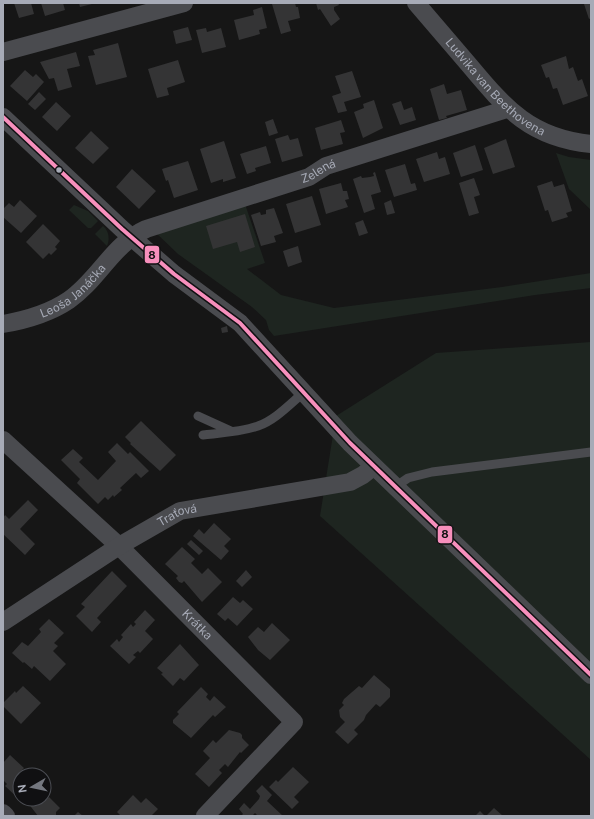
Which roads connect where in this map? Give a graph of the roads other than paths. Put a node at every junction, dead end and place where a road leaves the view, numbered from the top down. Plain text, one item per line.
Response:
1 (184, 3) edge
2 (416, 3) edge
3 (3, 52) edge
4 (507, 109) junction
5 (3, 117) edge
6 (591, 144) edge
7 (131, 237) junction
8 (3, 324) edge
9 (303, 393) junction
10 (198, 416) dead end
11 (232, 431) junction
12 (203, 435) dead end
13 (4, 440) edge
14 (591, 452) edge
15 (374, 467) junction
16 (395, 487) junction
17 (119, 546) junction
18 (3, 622) edge
19 (591, 675) edge
20 (3, 813) edge
21 (6, 816) edge
22 (205, 816) edge

1 - 3 street
2 - 4 street, Ludvika van Beethovena
4 - 6 street, Ludvika van Beethovena
4 - 7 street, Zelená
5 - 7 street
7 - 8 street, Leoša Janáčka
7 - 9 street
9 - 11 lane
9 - 15 street
10 - 11 lane
11 - 12 lane
13 - 17 street, Krátka
14 - 16 lane
15 - 16 street
15 - 17 street, Traťová
16 - 19 street
17 - 18 street, Traťová
17 - 22 street, Krátka
20 - 21 street

